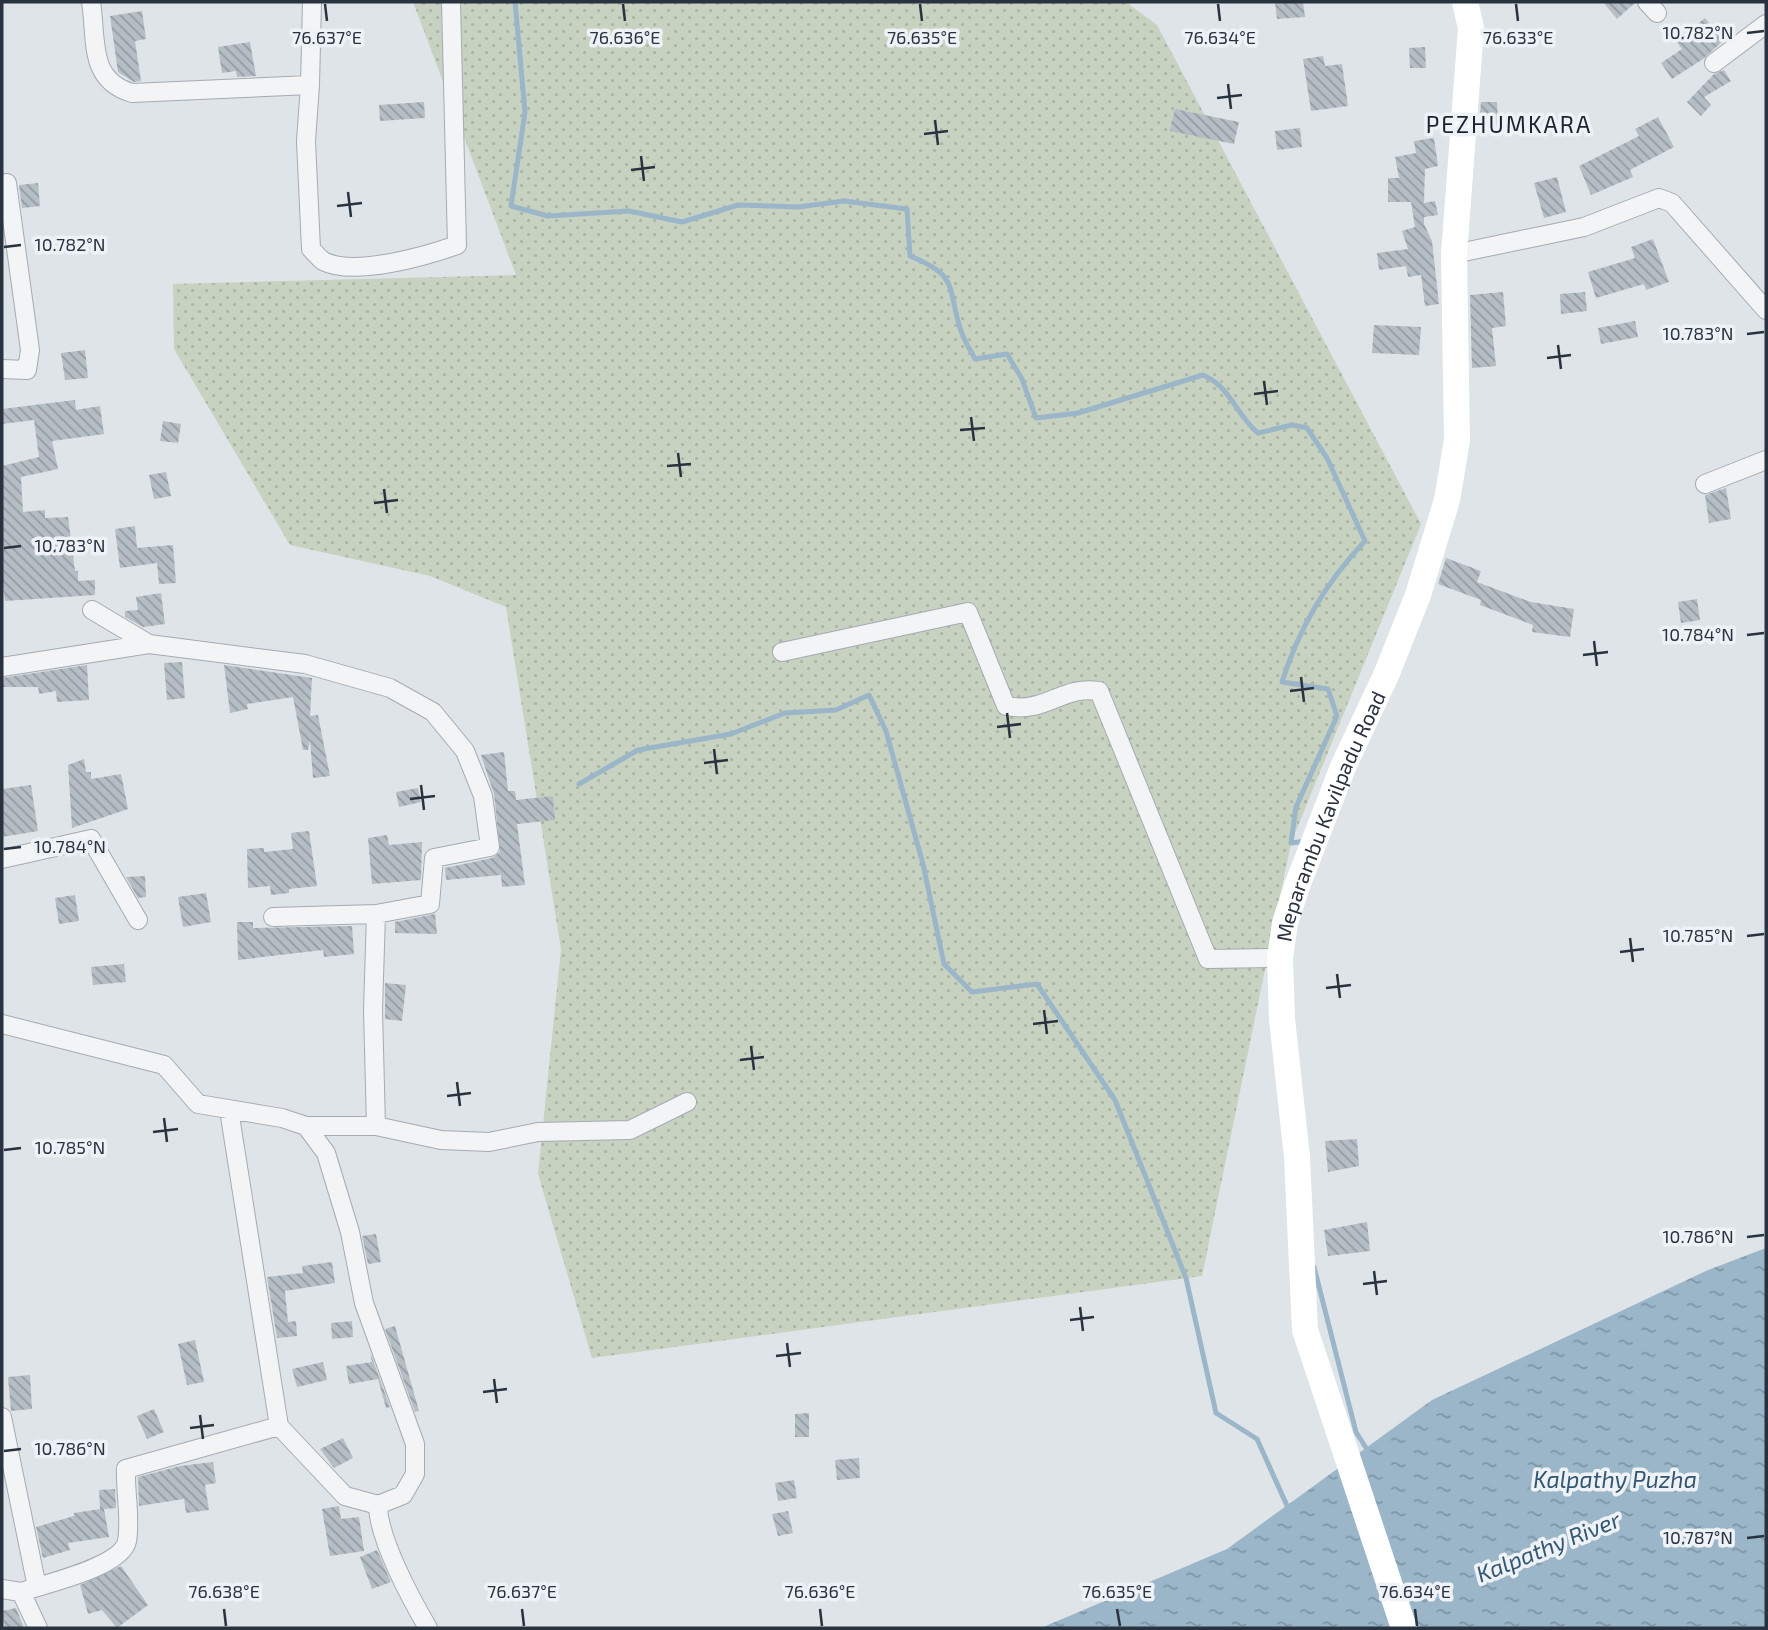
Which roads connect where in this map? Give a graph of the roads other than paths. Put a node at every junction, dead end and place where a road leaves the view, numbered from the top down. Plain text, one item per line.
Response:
1 (91, 2) edge
2 (312, 2) edge
3 (451, 2) edge
4 (1465, 2) edge
5 (1766, 24) edge
6 (1714, 63) dead end
7 (310, 85) junction
8 (7, 183) dead end
9 (1454, 254) junction
10 (1766, 310) edge
11 (2, 369) edge
12 (1766, 460) edge
13 (1705, 484) dead end
14 (92, 610) dead end
15 (149, 645) junction
16 (782, 652) dead end
17 (2, 667) edge
18 (2, 859) edge
19 (376, 914) junction
20 (273, 916) dead end
21 (138, 920) dead end
22 (1280, 958) junction
23 (2, 1024) edge
24 (688, 1102) dead end
25 (229, 1110) junction
26 (306, 1126) junction
27 (376, 1126) junction
28 (2, 1418) edge
29 (279, 1426) junction
30 (378, 1505) junction
31 (2, 1588) edge
32 (29, 1590) junction
33 (38, 1628) edge
34 (428, 1628) edge
35 (1404, 1628) edge

1 - 7 street
2 - 7 street
3 - 7 street
4 - 9 main road, Meparambu Kavilpadu Road
5 - 6 street
8 - 11 street
9 - 10 street
9 - 22 main road, Meparambu Kavilpadu Road
12 - 13 street
14 - 15 street
15 - 17 street
15 - 19 street
16 - 22 street
18 - 21 street
19 - 20 street
19 - 27 street
22 - 35 main road, Meparambu Kavilpadu Road
23 - 25 street
24 - 27 street
25 - 26 street
25 - 29 street
26 - 27 street
26 - 30 street
28 - 32 street
29 - 30 street
29 - 32 street
30 - 34 street
31 - 32 street
32 - 33 street

